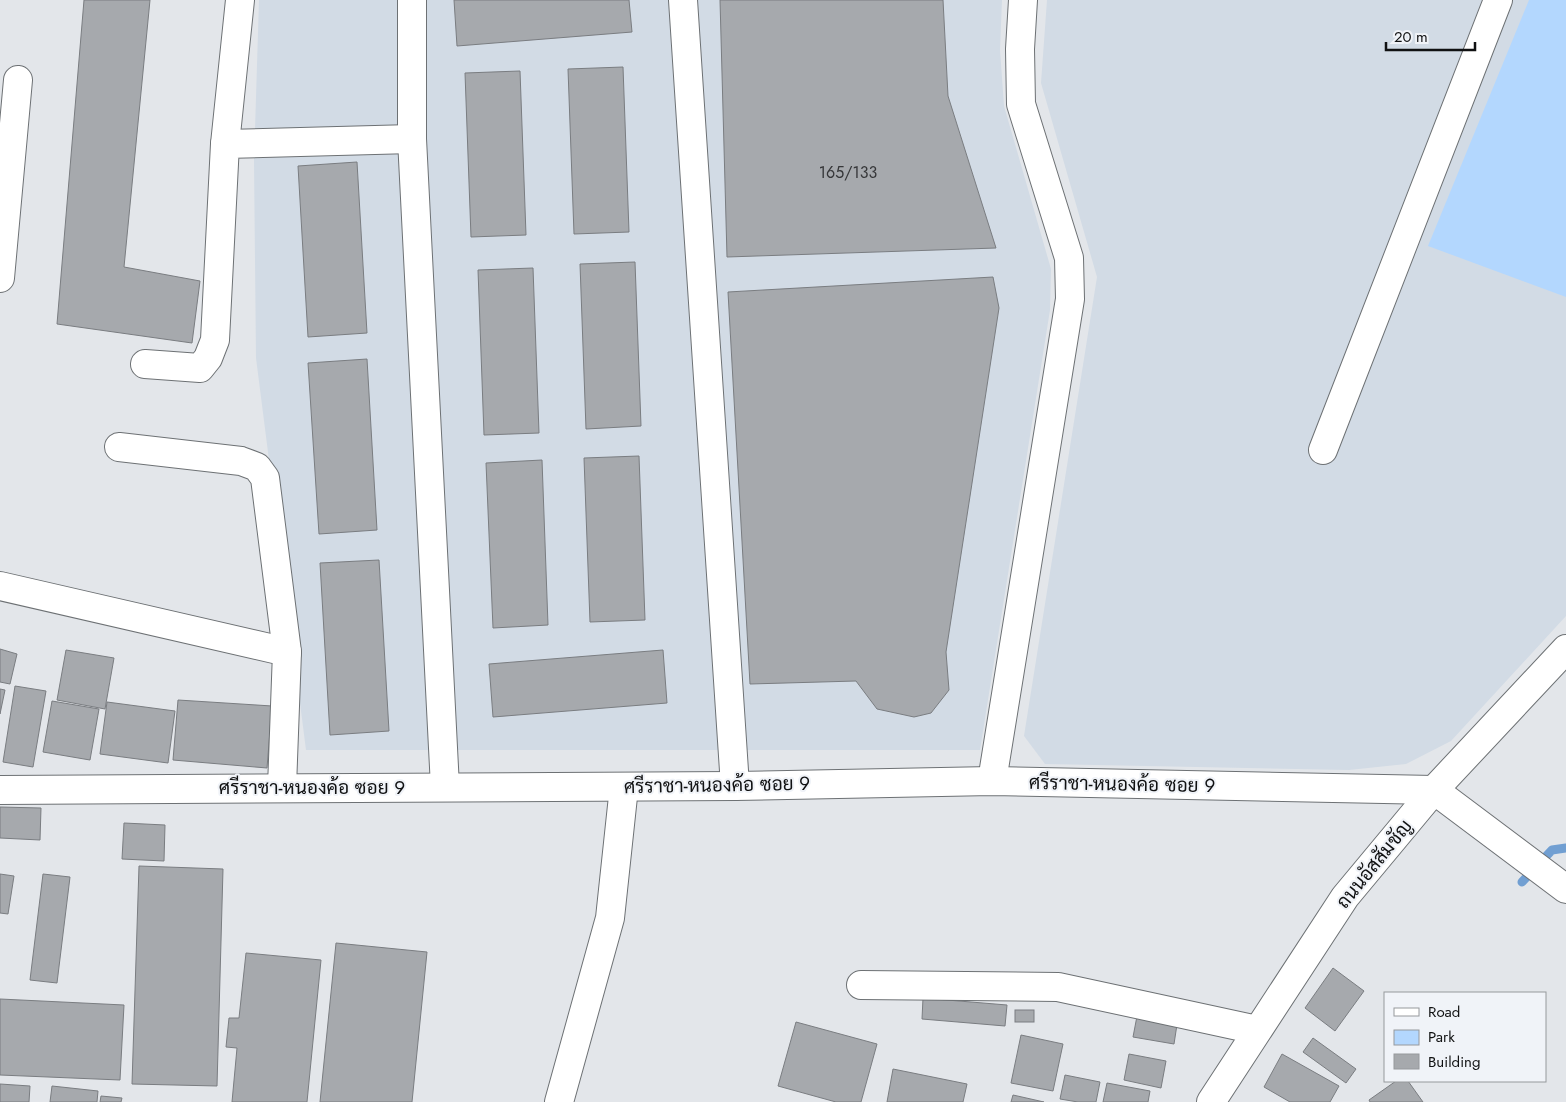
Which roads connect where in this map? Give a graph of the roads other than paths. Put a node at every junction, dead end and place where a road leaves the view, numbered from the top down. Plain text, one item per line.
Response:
1 (240, 0) edge
2 (412, 0) edge
3 (683, 0) edge
4 (1022, 0) edge
5 (1498, 0) edge
6 (18, 80) dead end
7 (412, 139) junction
8 (225, 144) junction
9 (0, 278) edge
10 (146, 364) dead end
11 (119, 448) dead end
12 (1323, 450) dead end
13 (0, 586) edge
14 (1566, 649) edge
15 (286, 652) junction
16 (992, 781) junction
17 (735, 786) junction
18 (282, 787) junction
19 (445, 787) junction
20 (624, 787) junction
21 (0, 790) edge
22 (1434, 790) junction
23 (1559, 884) edge
24 (861, 984) dead end
25 (1257, 1030) junction
26 (559, 1102) edge
27 (1211, 1102) edge

1 - 8 street
2 - 7 street
3 - 17 street
4 - 16 street
5 - 12 street
6 - 9 street
7 - 8 street
7 - 19 street
8 - 10 street
11 - 15 street
13 - 15 street
14 - 22 street, ถนนอัสสัมชัญ
15 - 18 street
16 - 17 street, ศรีราชา-หนองค้อ ซอย 9
16 - 22 street, ศรีราชา-หนองค้อ ซอย 9
17 - 20 street, ศรีราชา-หนองค้อ ซอย 9
18 - 19 street, ศรีราชา-หนองค้อ ซอย 9
18 - 21 street, ศรีราชา-หนองค้อ ซอย 9
19 - 20 street, ศรีราชา-หนองค้อ ซอย 9
20 - 26 street
22 - 23 street
22 - 25 street, ถนนอัสสัมชัญ
24 - 25 street
25 - 27 street, ถนนอัสสัมชัญ

